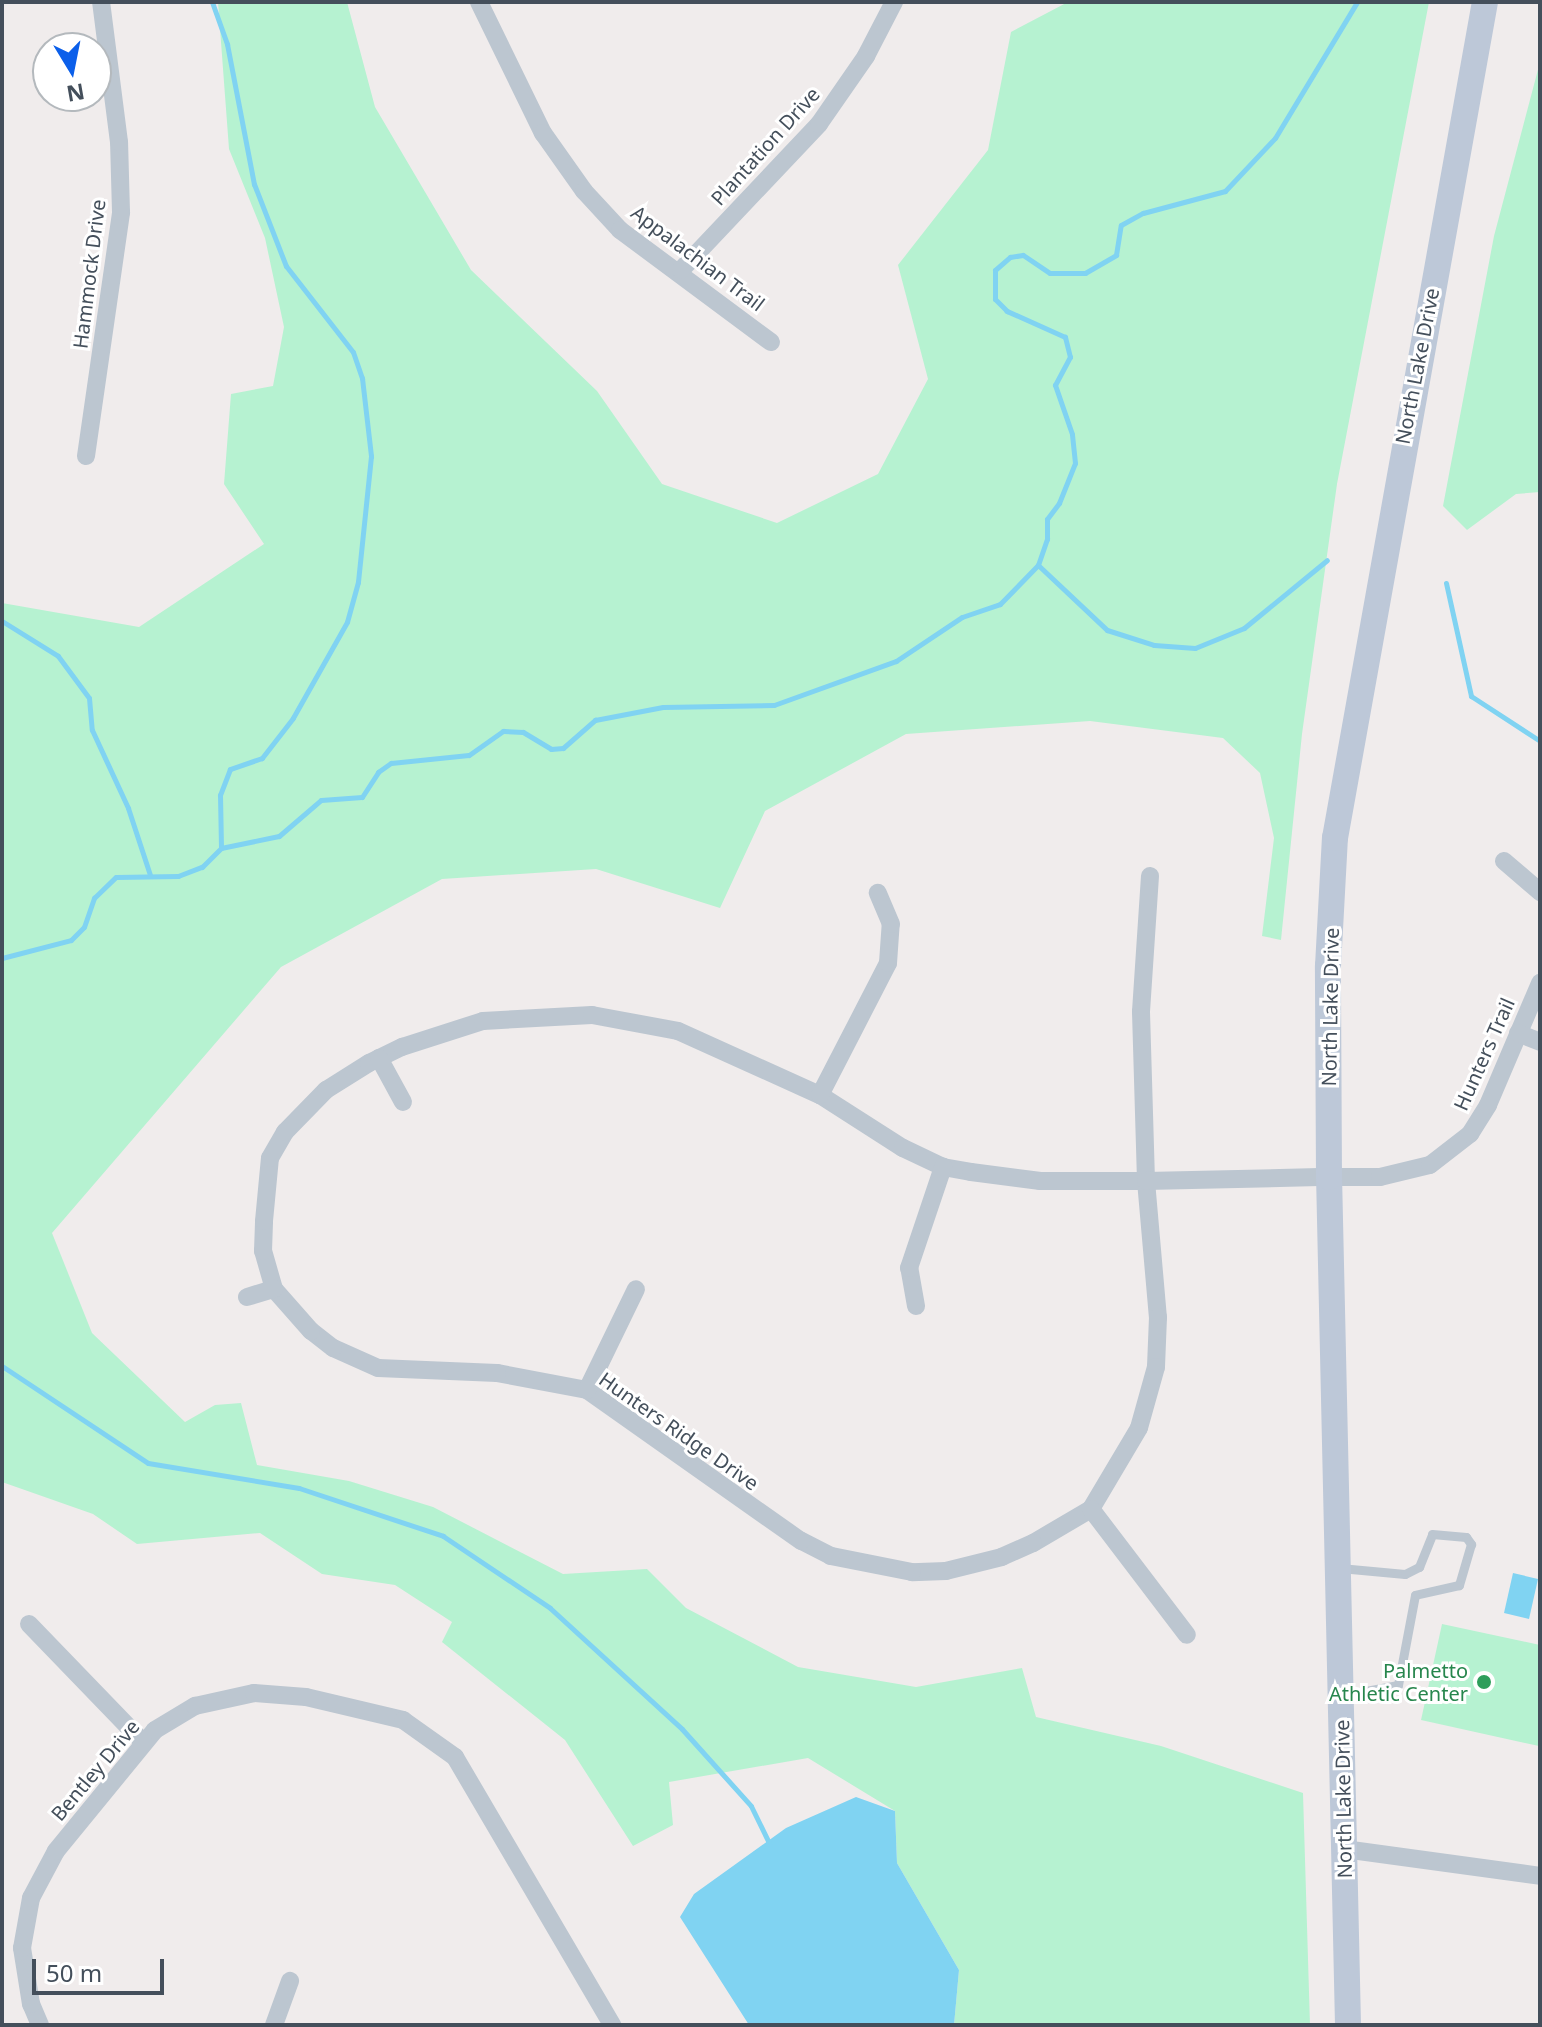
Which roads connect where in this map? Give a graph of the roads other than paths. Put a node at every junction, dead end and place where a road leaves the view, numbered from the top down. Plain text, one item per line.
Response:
1 (101, 2) edge
2 (479, 2) edge
3 (894, 2) edge
4 (1485, 3) edge
5 (681, 270) junction
6 (771, 342) dead end
7 (86, 456) dead end
8 (1504, 861) dead end
9 (1150, 876) dead end
10 (1540, 892) edge
11 (878, 893) dead end
12 (1540, 983) edge
13 (1518, 1033) junction
14 (1540, 1042) edge
15 (379, 1058) junction
16 (820, 1095) junction
17 (403, 1102) dead end
18 (943, 1167) junction
19 (1329, 1177) junction
20 (1146, 1181) junction
21 (274, 1289) junction
22 (636, 1289) dead end
23 (247, 1297) dead end
24 (916, 1306) dead end
25 (587, 1390) junction
26 (1091, 1509) junction
27 (1340, 1568) junction
28 (29, 1624) dead end
29 (1187, 1635) dead end
30 (1341, 1695) junction
31 (143, 1742) junction
32 (1344, 1849) junction
33 (1540, 1876) edge
34 (290, 1981) dead end
35 (40, 2025) edge
36 (274, 2025) edge
37 (612, 2025) edge
38 (1348, 2025) edge

1 - 7 street, Hammock Drive
2 - 5 street, Appalachian Trail
3 - 5 street, Plantation Drive
4 - 19 main road, North Lake Drive
5 - 6 street, Appalachian Trail
8 - 10 street
9 - 20 street, Hunters Ridge Drive
11 - 16 street
12 - 13 street, Hunters Trail
13 - 14 street
13 - 19 street, Hunters Trail
15 - 16 street, Hunters Ridge Drive
15 - 17 street
15 - 21 street, Hunters Ridge Drive
16 - 18 street, Hunters Ridge Drive
18 - 20 street, Hunters Ridge Drive
18 - 24 street
19 - 20 street, Hunters Ridge Drive
19 - 27 main road, North Lake Drive
20 - 26 street, Hunters Ridge Drive
21 - 23 street
21 - 25 street, Hunters Ridge Drive
22 - 25 street
25 - 26 street, Hunters Ridge Drive
26 - 29 street
27 - 30 main road, North Lake Drive
27 - 30 lane
28 - 31 street
30 - 32 main road, North Lake Drive
31 - 35 street, Bentley Drive
31 - 37 street, Bentley Drive
32 - 33 street
32 - 38 main road, North Lake Drive
34 - 36 street

